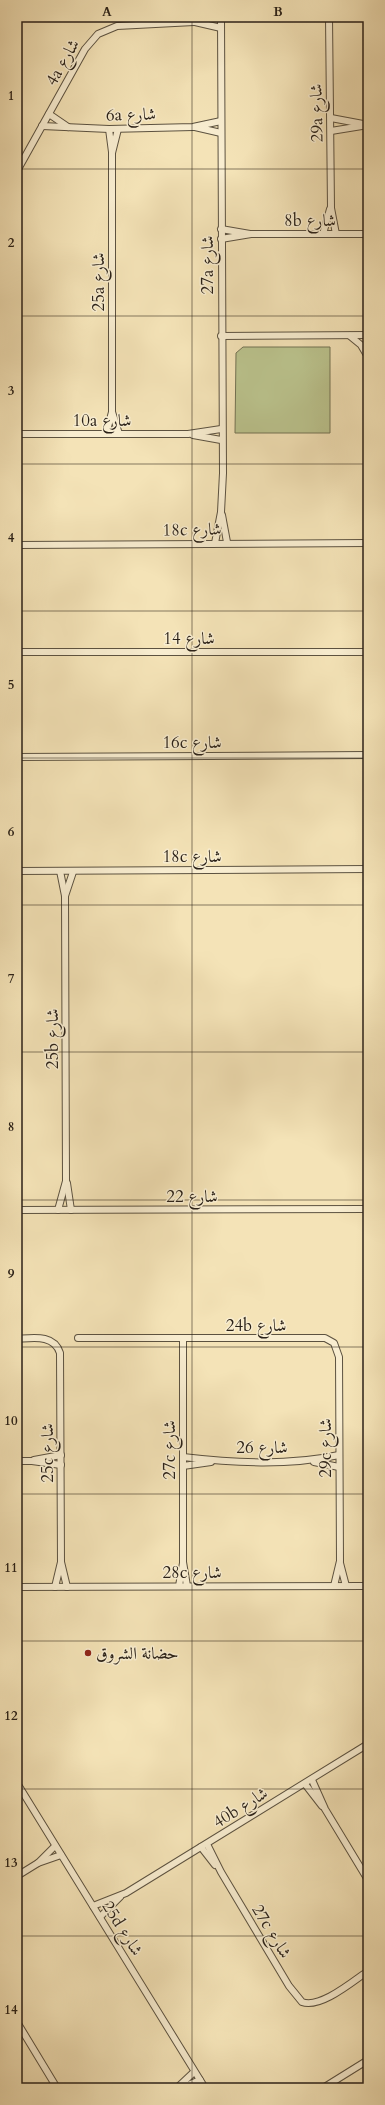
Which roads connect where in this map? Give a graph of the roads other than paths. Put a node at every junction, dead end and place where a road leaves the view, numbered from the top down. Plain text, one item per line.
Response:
1 (217, 17) edge
2 (221, 17) edge
3 (329, 17) edge
4 (194, 22) junction
5 (221, 28) junction
6 (48, 114) junction
7 (331, 118) junction
8 (221, 122) junction
9 (367, 125) edge
10 (42, 126) junction
11 (193, 127) junction
12 (69, 128) junction
13 (108, 129) junction
14 (118, 129) junction
15 (331, 131) junction
16 (221, 133) junction
17 (112, 153) junction
18 (17, 170) edge
19 (331, 208) junction
20 (221, 229) junction
21 (252, 234) junction
22 (323, 234) junction
23 (336, 234) junction
24 (368, 234) edge
25 (221, 239) junction
26 (221, 336) junction
27 (350, 336) junction
28 (368, 336) edge
29 (368, 357) edge
30 (112, 412) junction
31 (221, 429) junction
32 (17, 434) edge
33 (106, 434) junction
34 (119, 434) junction
35 (188, 434) junction
36 (221, 440) junction
37 (221, 512) junction
38 (215, 542) junction
39 (227, 542) junction
40 (368, 543) edge
41 (17, 545) edge
42 (366, 651) edge
43 (17, 652) edge
44 (368, 756) edge
45 (17, 757) edge
46 (368, 869) edge
47 (17, 871) edge
48 (60, 871) junction
49 (73, 872) junction
50 (65, 896) junction
51 (66, 1181) junction
52 (368, 1209) edge
53 (17, 1210) edge
54 (58, 1210) junction
55 (70, 1210) junction
56 (78, 1338) dead end
57 (17, 1339) edge
58 (183, 1339) junction
59 (328, 1339) joint
60 (61, 1455) junction
61 (339, 1455) junction
62 (183, 1457) junction
63 (17, 1461) edge
64 (32, 1461) junction
65 (212, 1461) junction
66 (311, 1461) junction
67 (61, 1465) junction
68 (183, 1466) junction
69 (339, 1467) junction
70 (340, 1561) junction
71 (61, 1562) junction
72 (183, 1562) junction
73 (179, 1586) junction
74 (187, 1586) junction
75 (334, 1586) junction
76 (346, 1586) junction
77 (368, 1586) edge
78 (17, 1587) edge
79 (55, 1587) junction
80 (67, 1587) junction
81 (368, 1744) edge
82 (312, 1780) junction
83 (17, 1783) edge
84 (305, 1784) junction
85 (325, 1809) junction
86 (55, 1846) junction
87 (204, 1846) junction
88 (60, 1855) junction
89 (38, 1863) junction
90 (17, 1876) edge
91 (368, 1880) edge
92 (126, 1892) junction
93 (93, 1906) junction
94 (100, 1917) junction
95 (368, 1971) edge
96 (17, 2022) edge
97 (368, 2060) edge
98 (194, 2072) junction
99 (200, 2080) junction
100 (57, 2088) edge
101 (177, 2088) edge
102 (182, 2088) edge
103 (204, 2088) edge
104 (322, 2088) edge

1 - 4 street, 4a شارع
2 - 5 street, 27a شارع
3 - 7 street, 29a شارع
4 - 5 street, 4a شارع
4 - 6 street, 4a شارع
5 - 8 street, 27a شارع
6 - 10 street, 4a شارع
6 - 12 street
7 - 9 street
7 - 15 street, 29a شارع
8 - 11 street, 6a شارع
8 - 16 street, 27a شارع
9 - 15 street
10 - 12 street, 6a شارع
10 - 18 street, 4a شارع
11 - 14 street, 6a شارع
11 - 16 street, 6a شارع
12 - 13 street, 6a شارع
13 - 14 street, 6a شارع
13 - 17 street, 25a شارع
14 - 17 street, 25a شارع
15 - 19 street, 29a شارع
16 - 20 street, 27a شارع
17 - 30 street, 25a شارع
19 - 22 street, 29a شارع
19 - 23 street, 29a شارع
20 - 21 street, 8b شارع
20 - 25 street, 27a شارع
21 - 22 street, 8b شارع
21 - 25 street, 8b شارع
22 - 23 street, 8b شارع
23 - 24 street, 8b شارع
25 - 26 street, 27a شارع
26 - 27 street
26 - 31 street, 27a شارع
27 - 28 street
27 - 29 street
30 - 33 street, 25a شارع
30 - 34 street, 25a شارع
31 - 35 street, 10a شارع
31 - 36 street, 27a شارع
32 - 33 street, 10a شارع
33 - 34 street, 10a شارع
34 - 35 street, 10a شارع
35 - 36 street, 10a شارع
36 - 37 street, 27a شارع
37 - 38 street, 27a شارع
37 - 39 street, 27a شارع
38 - 39 street, 18c شارع
38 - 41 street, 18c شارع
39 - 40 street, 18c شارع
42 - 43 street, شارع 14
44 - 45 street, 16c شارع
46 - 49 street, 18c شارع
47 - 48 street, 18c شارع
48 - 49 street, 18c شارع
48 - 50 street, 25b شارع
49 - 50 street, 25b شارع
50 - 51 street, 25b شارع
51 - 54 street, 25b شارع
51 - 55 street, 25b شارع
52 - 55 street, شارع 22
53 - 54 street, شارع 22
54 - 55 street, شارع 22
56 - 58 street, 24b شارع
57 - 60 street, 25c شارع
58 - 59 street, 24b شارع
58 - 62 street, 27c شارع
59 - 61 street, 29c شارع
60 - 64 street
60 - 67 street, 25c شارع
61 - 66 street, شارع 26
61 - 69 street, 29c شارع
62 - 65 street, شارع 26
62 - 68 street, 27c شارع
63 - 64 street
64 - 67 street
65 - 66 street, شارع 26
65 - 68 street, شارع 26
66 - 69 street, شارع 26
67 - 71 street, 25c شارع
68 - 72 street, 27c شارع
69 - 70 street, 29c شارع
70 - 75 street, 29c شارع
70 - 76 street, 29c شارع
71 - 79 street, 25c شارع
71 - 80 street, 25c شارع
72 - 73 street, 27c شارع
72 - 74 street, 27c شارع
73 - 74 street, 28c شارع
73 - 80 street, 28c شارع
74 - 75 street, 28c شارع
75 - 76 street, 28c شارع
76 - 77 street, 28c شارع
78 - 79 street, 28c شارع
79 - 80 street, 28c شارع
81 - 82 street, 40b شارع
82 - 84 street, 40b شارع
82 - 85 street
83 - 86 street, 25d شارع
84 - 85 street
84 - 87 street, 40b شارع
85 - 91 street
86 - 88 street, 25d شارع
86 - 89 street
87 - 92 street, 40b شارع
87 - 95 street, 27c شارع
88 - 89 street
88 - 93 street, 25d شارع
89 - 90 street
92 - 93 street, 40b شارع
92 - 94 street, 40b شارع
93 - 94 street, 25d شارع
94 - 98 street, 25d شارع
96 - 100 street
97 - 104 street
98 - 99 street, 25d شارع
98 - 101 street
99 - 102 street
99 - 103 street, 25d شارع

